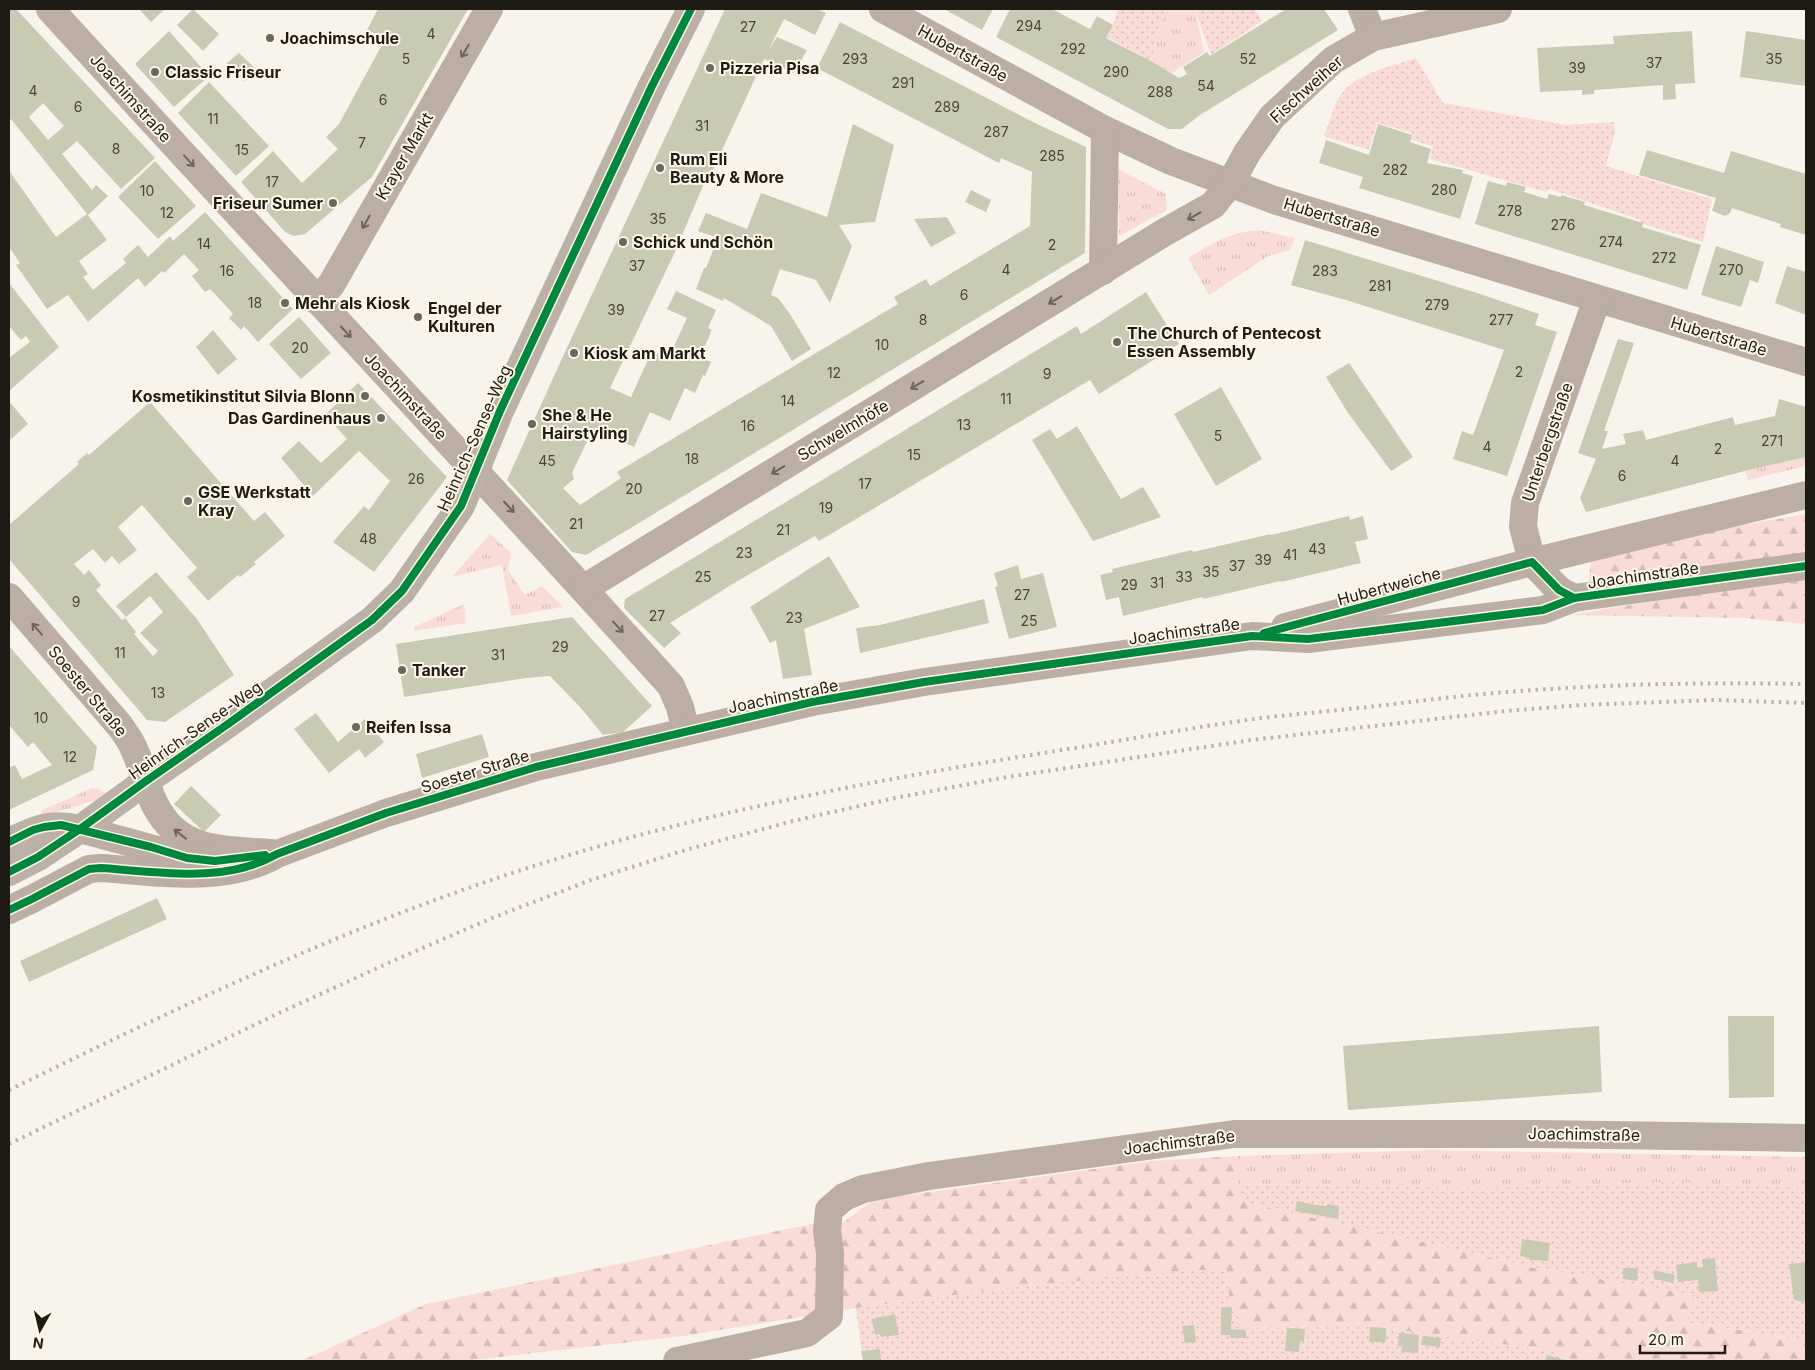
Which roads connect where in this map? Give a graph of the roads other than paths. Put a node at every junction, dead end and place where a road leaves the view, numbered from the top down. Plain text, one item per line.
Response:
1 (50, 9) edge
2 (489, 9) edge
3 (691, 9) edge
4 (883, 9) edge
5 (1362, 9) edge
6 (1498, 9) edge
7 (1373, 38) junction
8 (1105, 130) junction
9 (1230, 184) junction
10 (1103, 271) junction
11 (1596, 299) junction
12 (316, 300) junction
13 (1806, 362) edge
14 (476, 471) junction
15 (1806, 495) edge
16 (1532, 562) junction
17 (1806, 566) edge
18 (584, 589) junction
19 (9, 597) edge
20 (1574, 598) junction
21 (1252, 636) junction
22 (686, 731) junction
23 (146, 781) junction
24 (80, 829) junction
25 (9, 842) edge
26 (278, 854) junction
27 (9, 872) edge
28 (9, 910) edge
29 (1806, 1138) edge
30 (677, 1361) edge

1 -> 12 street, Joachimstraße
2 -> 12 street, Krayer Markt
3 - 14 main road, Heinrich-Sense-Weg
4 - 8 street, Hubertstraße
5 - 7 street
6 - 7 street, Fischweiher
7 - 9 street, Fischweiher
8 - 9 street, Hubertstraße
8 - 10 street
9 -> 10 street, Schwelmhöfe
9 - 11 street, Hubertstraße
10 -> 18 street, Schwelmhöfe
11 - 13 street, Hubertstraße
11 - 16 street, Unterbergstraße
12 -> 14 street, Joachimstraße
14 -> 18 street, Joachimstraße
14 - 23 main road, Heinrich-Sense-Weg
15 - 16 street, Hubertweiche
16 - 20 street, Unterbergstraße
16 - 21 street, Hubertweiche
17 - 20 street, Joachimstraße
18 -> 22 street, Joachimstraße
23 -> 19 street, Soester Straße
20 - 21 street, Joachimstraße
21 - 22 street, Joachimstraße
22 - 26 street, Soester Straße
23 - 24 main road, Heinrich-Sense-Weg
26 -> 23 street, Soester Straße
24 - 25 main road
24 - 26 street, Soester Straße
24 - 27 main road, Heinrich-Sense-Weg
26 - 28 street, Soester Straße
29 - 30 street, Joachimstraße

